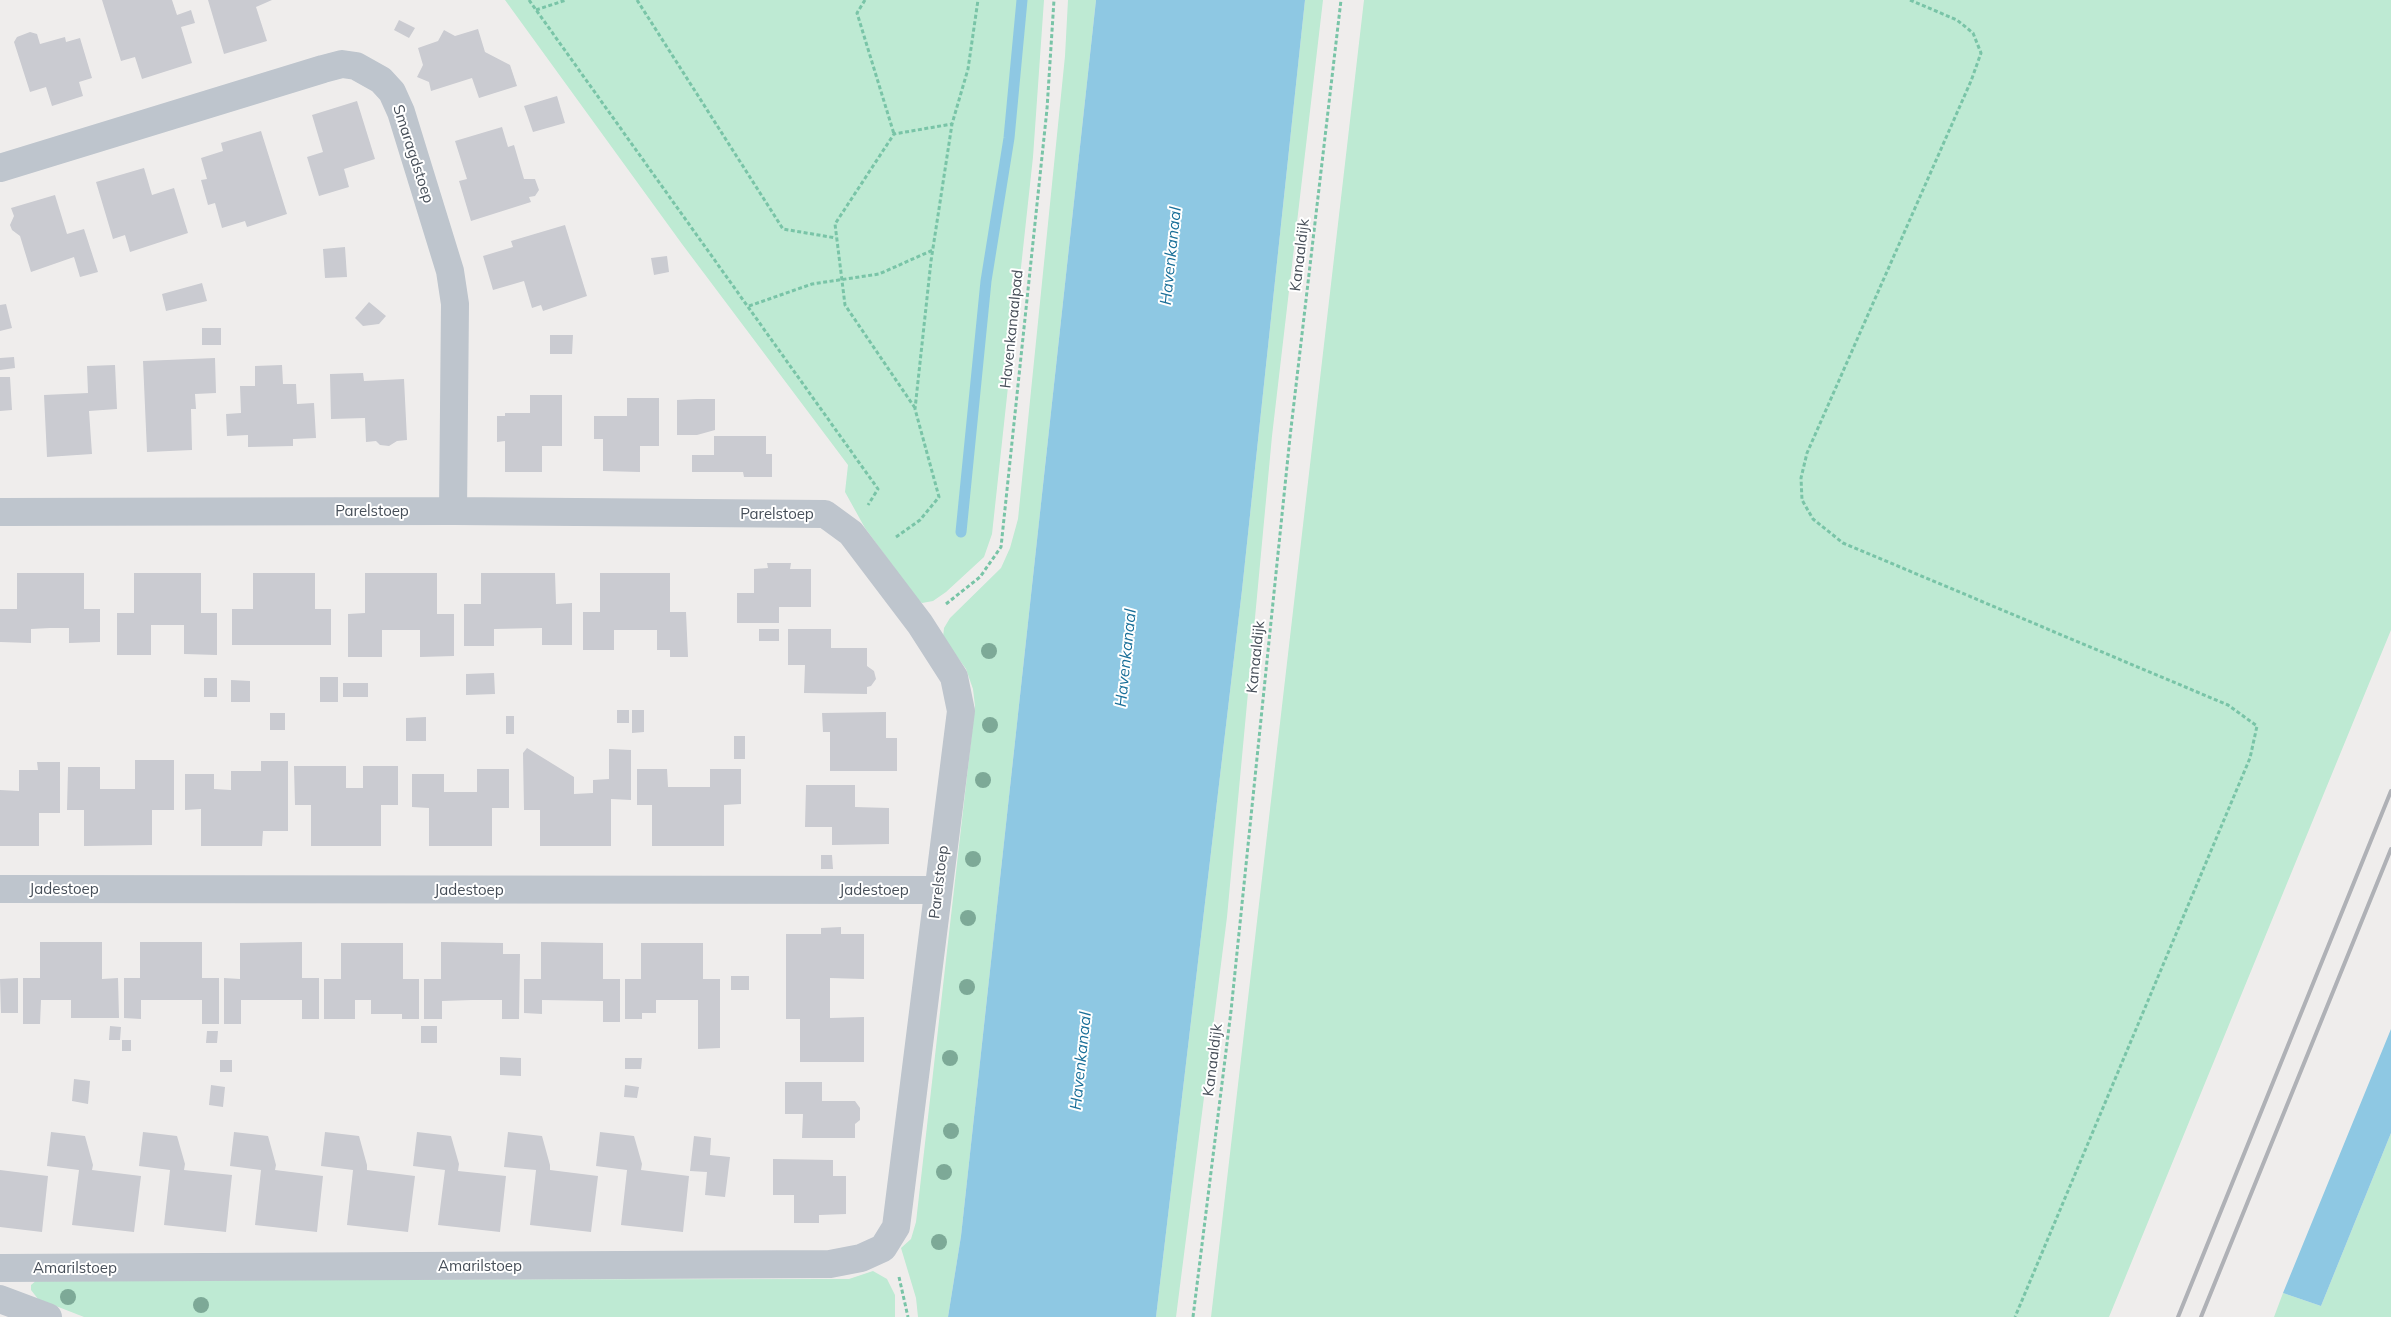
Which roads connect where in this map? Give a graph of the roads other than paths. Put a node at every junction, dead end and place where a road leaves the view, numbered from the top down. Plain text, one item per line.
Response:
1 (0, 168) edge
2 (453, 511) junction
3 (0, 512) edge
4 (0, 889) edge
5 (938, 890) junction
6 (883, 1248) joint
7 (0, 1268) edge
8 (0, 1299) edge
9 (48, 1317) edge

1 - 2 street, Smaragdstoep
2 - 3 street, Parelstoep
2 - 5 street, Parelstoep
4 - 5 street, Jadestoep
5 - 6 street, Parelstoep
6 - 7 street, Amarilstoep
8 - 9 street

